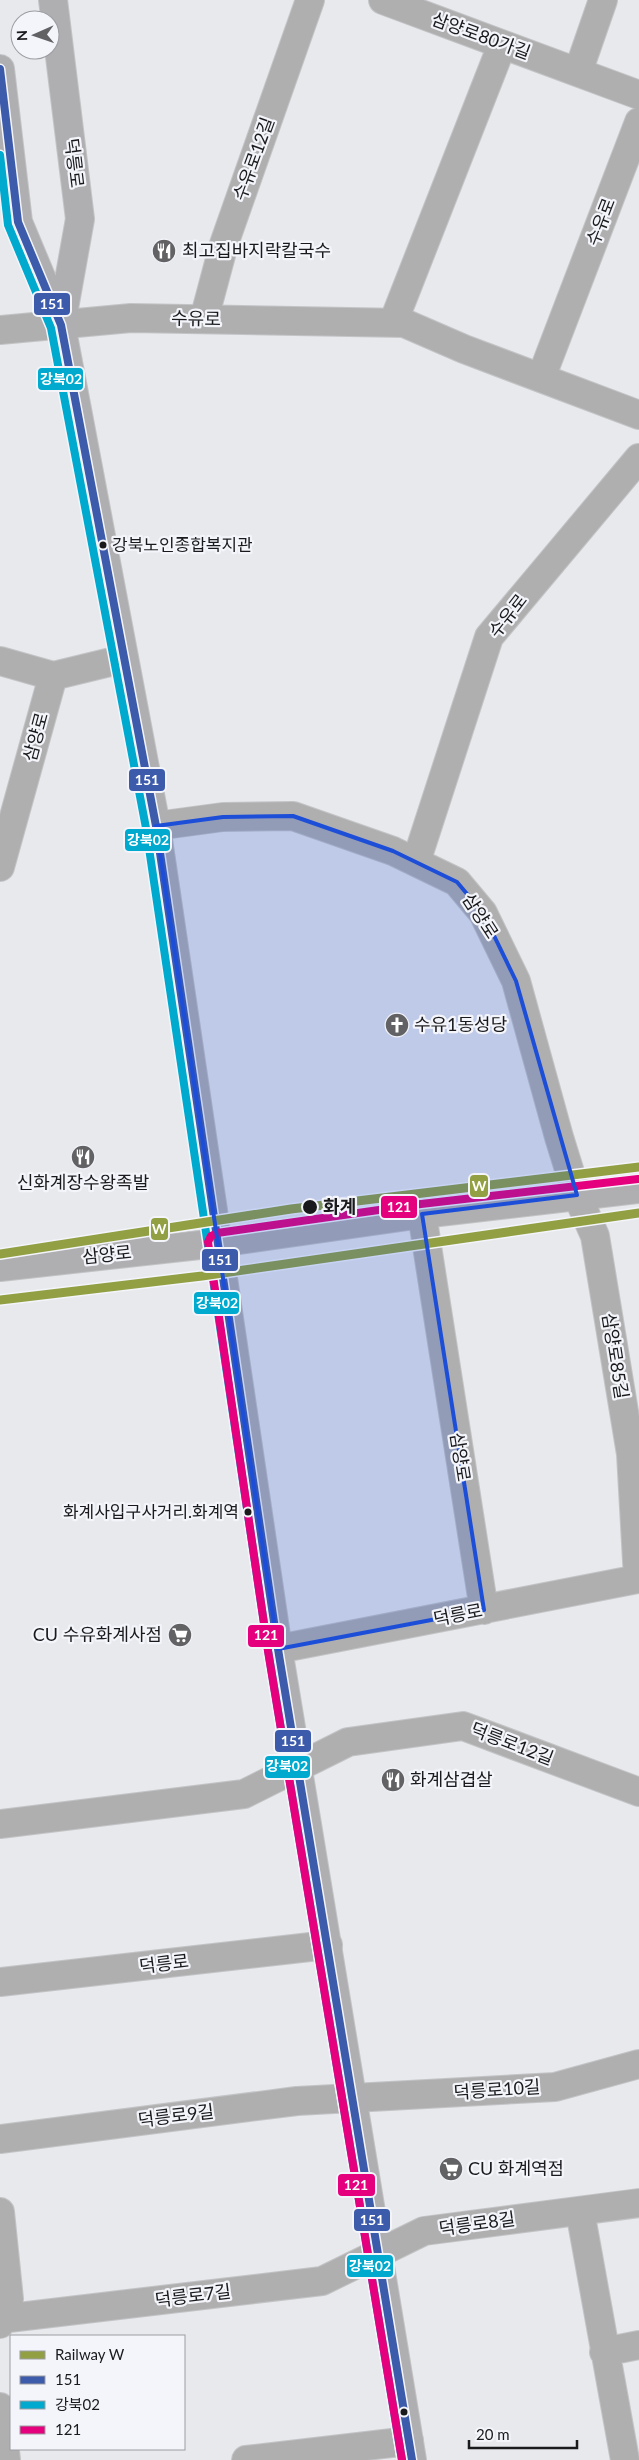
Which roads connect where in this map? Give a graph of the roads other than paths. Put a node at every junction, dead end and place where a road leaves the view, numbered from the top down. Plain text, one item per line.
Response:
1 (53, 0) edge
2 (310, 0) edge
3 (383, 0) edge
4 (604, 0) edge
5 (502, 45) junction
6 (0, 69) edge
7 (578, 72) junction
8 (639, 95) edge
9 (639, 122) edge
10 (204, 319) junction
11 (393, 323) junction
12 (61, 325) junction
13 (0, 330) edge
14 (541, 378) junction
15 (639, 415) edge
16 (639, 458) edge
17 (122, 659) junction
18 (0, 661) edge
19 (53, 676) junction
20 (156, 826) junction
21 (416, 862) junction
22 (0, 867) edge
23 (639, 1189) edge
24 (577, 1195) junction
25 (422, 1214) junction
26 (218, 1243) junction
27 (0, 1267) edge
28 (635, 1455) edge
29 (638, 1579) edge
30 (484, 1610) junction
31 (278, 1649) junction
32 (298, 1768) junction
33 (639, 1792) edge
34 (0, 1824) edge
35 (328, 1945) junction
36 (0, 1982) edge
37 (639, 2064) edge
38 (353, 2099) junction
39 (0, 2139) edge
40 (639, 2203) edge
41 (580, 2211) junction
42 (0, 2212) edge
43 (378, 2253) junction
44 (1, 2321) edge
45 (639, 2345) edge
46 (604, 2352) junction
47 (0, 2407) edge
48 (410, 2450) edge
49 (6, 2460) edge
50 (246, 2460) edge
51 (624, 2460) edge

1 - 12 main road, 덕릉로
2 - 10 street, 수유로12길
3 - 5 street, 삼양로80가길
4 - 7 street
5 - 7 street, 삼양로80가길
5 - 11 street
6 - 12 main road, 덕릉로
7 - 8 street, 삼양로80가길
9 - 14 street, 수유로
10 - 11 street, 수유로
10 - 12 street, 수유로
11 - 14 street, 수유로
12 - 13 street, 수유로
12 - 17 main road, 덕릉로
14 - 15 street, 수유로
16 - 21 street, 수유로
17 - 19 street
17 - 20 main road, 덕릉로
18 - 19 street
19 - 22 street, 삼양로
20 - 21 street, 삼양로
20 - 26 main road, 덕릉로
21 - 24 street, 삼양로
23 - 24 main road, 삼양로
24 - 25 main road, 삼양로
24 - 28 street, 삼양로85길
25 - 26 main road, 삼양로
25 - 30 street, 삼양로
26 - 27 main road, 삼양로
26 - 31 main road, 덕릉로
28 - 29 street, 삼양로85길
29 - 30 street, 덕릉로
30 - 31 street, 덕릉로
31 - 32 main road, 덕릉로
32 - 33 street, 덕릉로12길
32 - 34 street
32 - 35 main road, 덕릉로
35 - 36 street, 덕릉로
35 - 38 main road, 덕릉로
37 - 38 street, 덕릉로10길
38 - 39 street, 덕릉로9길
38 - 43 main road, 덕릉로
40 - 41 street, 덕릉로8길
41 - 43 street, 덕릉로8길
41 - 46 street
42 - 44 street, 덕릉로7길
43 - 44 street, 덕릉로7길
43 - 48 main road, 덕릉로
45 - 46 street
46 - 51 street
47 - 49 street
48 - 50 street

